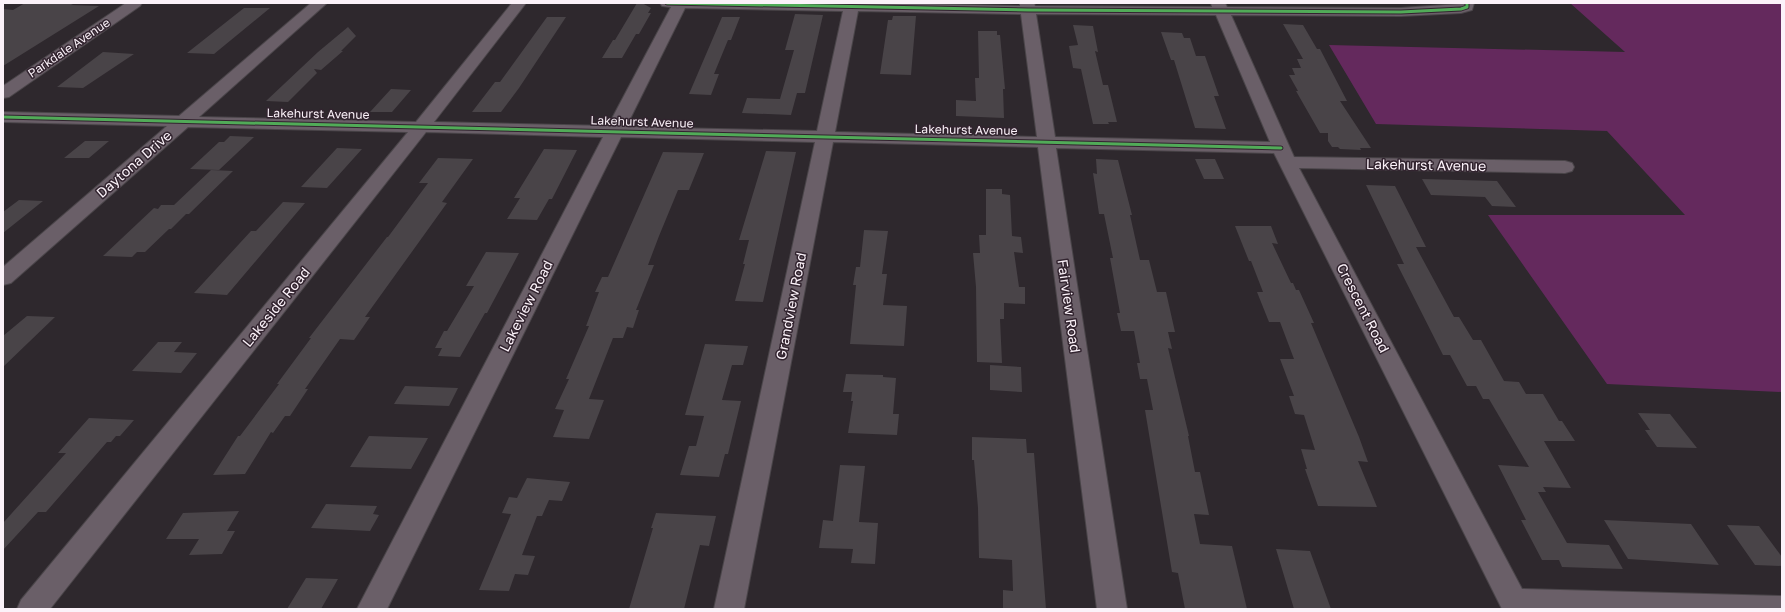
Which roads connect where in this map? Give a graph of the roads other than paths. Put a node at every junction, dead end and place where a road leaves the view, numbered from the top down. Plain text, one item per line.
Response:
1 (135, 3) edge
2 (320, 3) edge
3 (519, 3) edge
4 (667, 3) edge
5 (680, 3) edge
6 (1467, 3) edge
7 (851, 5) edge
8 (1027, 6) edge
9 (1220, 7) edge
10 (3, 93) edge
11 (3, 117) edge
12 (184, 121) junction
13 (421, 127) junction
14 (615, 131) junction
15 (825, 137) junction
16 (1046, 142) junction
17 (1284, 155) junction
18 (1565, 167) dead end
19 (3, 278) edge
20 (1516, 606) edge
21 (32, 609) edge
22 (372, 609) edge
23 (729, 609) edge
24 (1112, 609) edge
25 (1782, 609) edge

1 - 10 street, Parkdale Avenue
2 - 12 street, Daytona Drive
3 - 13 street, Lakeside Road
4 - 5 street
5 - 7 street
5 - 14 street, Lakeview Road
6 - 9 street
7 - 8 street
7 - 15 street, Grandview Road
8 - 9 street
8 - 16 street, Fairview Road
9 - 17 street, Crescent Road
11 - 12 street, Lakehurst Avenue
12 - 13 street, Lakehurst Avenue
12 - 19 street, Daytona Drive
13 - 14 street, Lakehurst Avenue
13 - 21 street, Lakeside Road
14 - 15 street, Lakehurst Avenue
14 - 22 street, Lakeview Road
15 - 16 street, Lakehurst Avenue
15 - 23 street, Grandview Road
16 - 17 street, Lakehurst Avenue
16 - 24 street, Fairview Road
17 - 18 street, Lakehurst Avenue
17 - 20 street, Crescent Road
20 - 25 street

